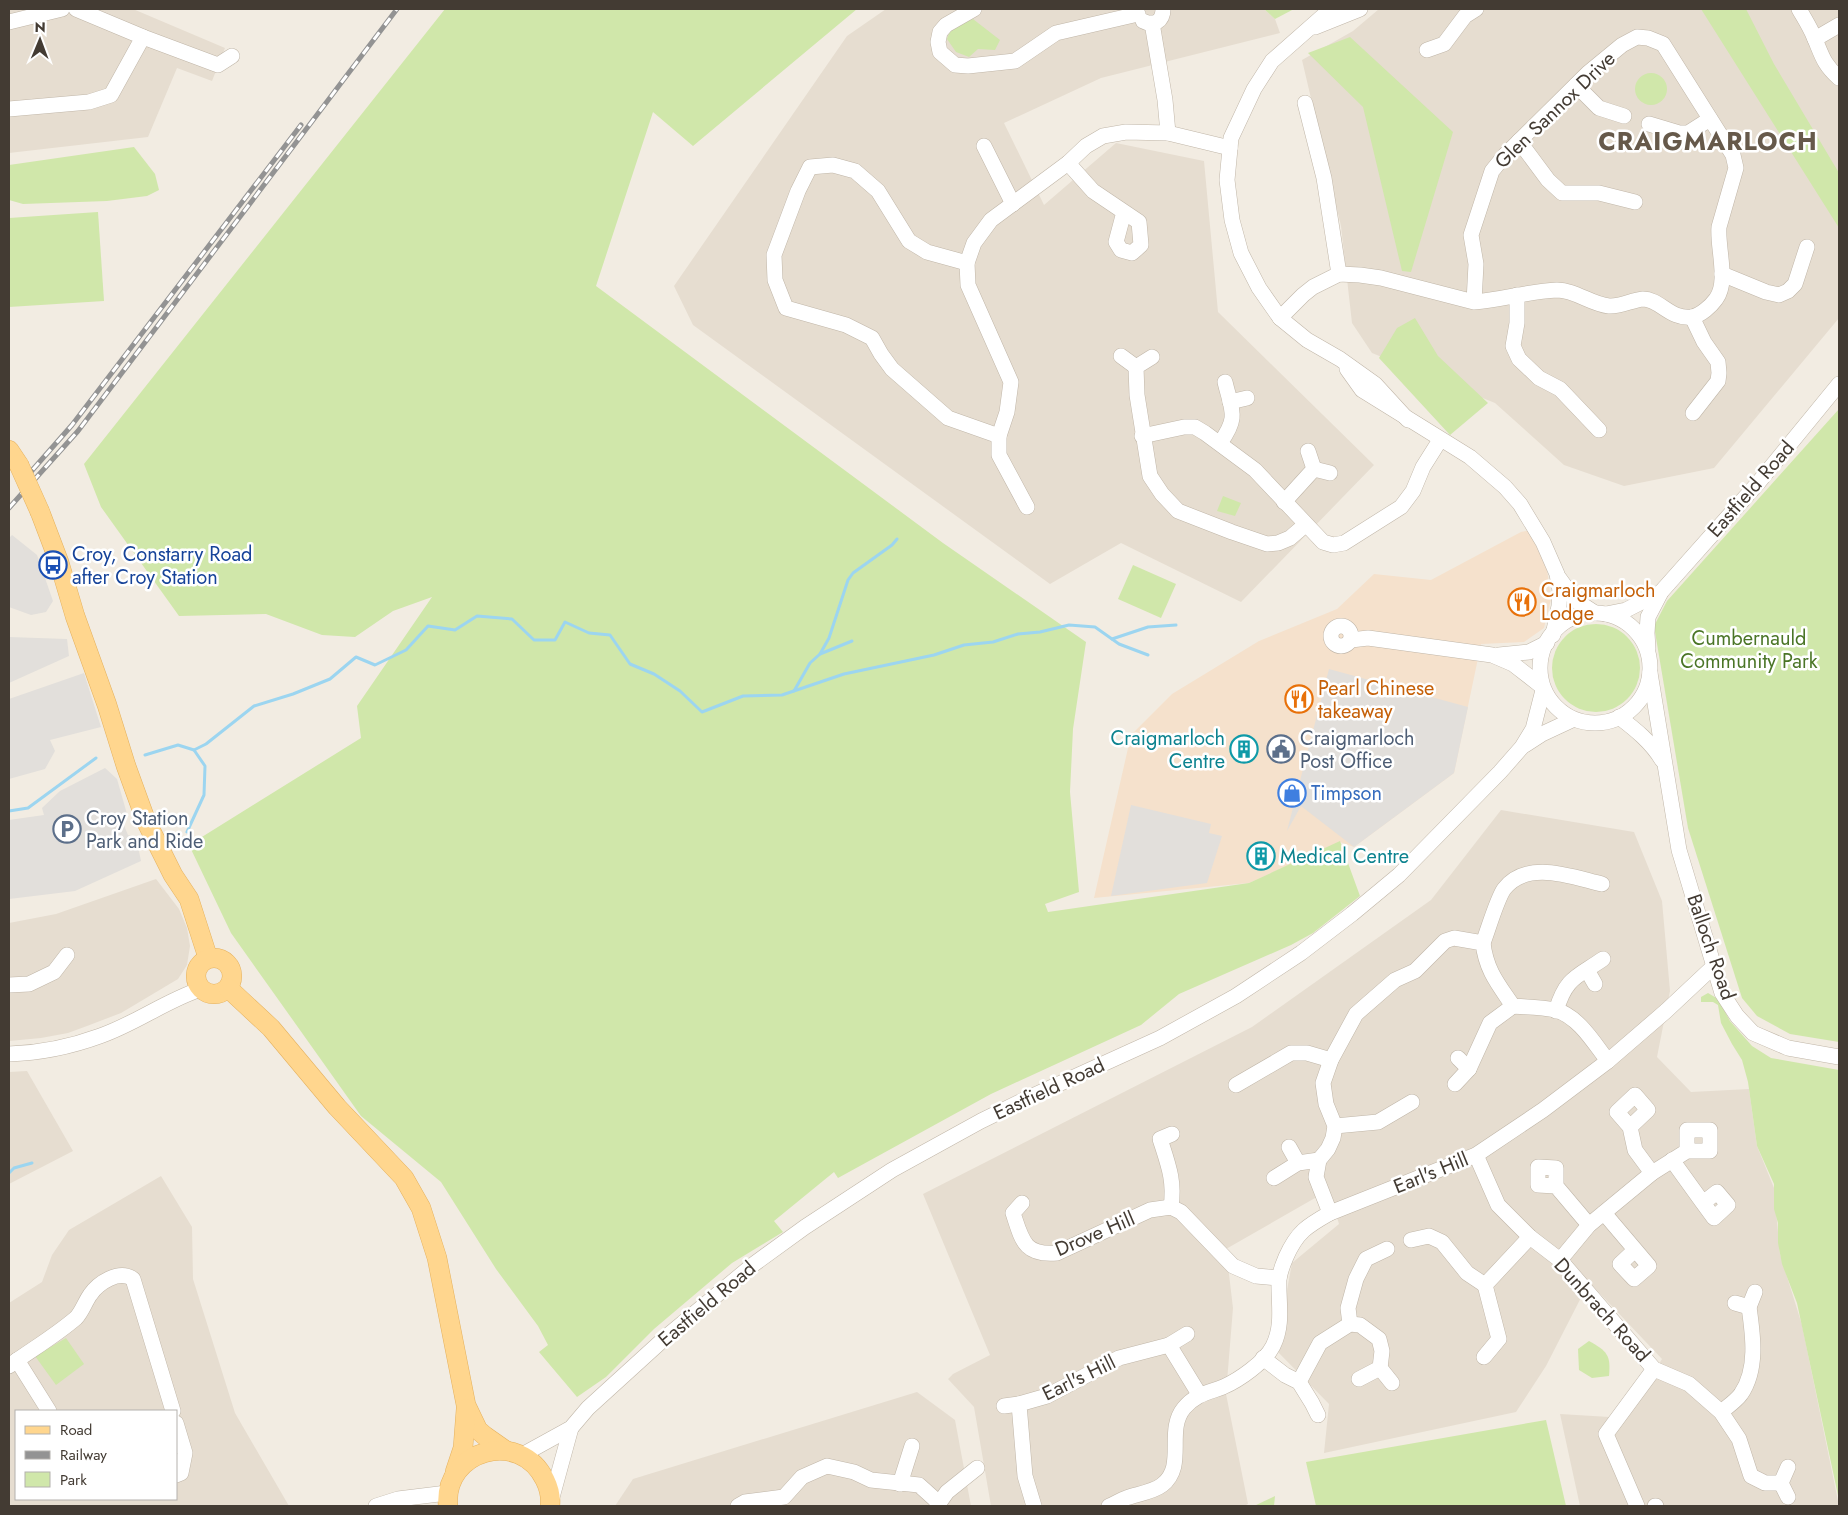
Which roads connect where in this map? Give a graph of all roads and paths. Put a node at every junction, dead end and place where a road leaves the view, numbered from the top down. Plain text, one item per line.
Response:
1 (62, 9) edge
2 (76, 9) edge
3 (974, 9) edge
4 (1163, 9) edge
5 (1331, 9) edge
6 (1360, 9) edge
7 (1799, 9) edge
8 (1468, 11) edge
9 (1138, 12) edge
10 (9, 22) edge
11 (1152, 23) junction
12 (1839, 25) edge
13 (1303, 34) junction
14 (143, 37) junction
15 (1815, 39) junction
16 (1428, 50) dead end
17 (232, 56) dead end
18 (1839, 78) edge
19 (1576, 85) junction
20 (1305, 103) dead end
21 (9, 109) edge
22 (1624, 116) dead end
23 (1710, 120) junction
24 (1649, 124) dead end
25 (1168, 132) junction
26 (1519, 141) junction
27 (984, 146) dead end
28 (1230, 148) junction
29 (1068, 164) junction
30 (1636, 202) dead end
31 (1013, 204) junction
32 (1124, 212) dead end
33 (1807, 247) dead end
34 (967, 263) junction
35 (1339, 274) junction
36 (1722, 274) junction
37 (1517, 296) junction
38 (1474, 302) junction
39 (1692, 317) junction
40 (1280, 318) junction
41 (1120, 356) dead end
42 (1152, 357) dead end
43 (1136, 367) junction
44 (1225, 382) dead end
45 (1839, 384) edge
46 (1247, 398) dead end
47 (1230, 402) junction
48 (1693, 413) dead end
49 (1599, 430) dead end
50 (999, 436) junction
51 (1142, 436) junction
52 (1440, 440) junction
53 (1220, 443) junction
54 (1308, 451) dead end
55 (14, 457) edge
56 (1314, 469) junction
57 (1330, 473) dead end
58 (1284, 502) junction
59 (1027, 507) dead end
60 (1305, 525) junction
61 (1557, 574) junction
62 (1661, 592) junction
63 (1600, 614) junction
64 (1550, 639) junction
65 (1351, 640) dead end
66 (1649, 655) junction
67 (1492, 656) junction
68 (1650, 674) junction
69 (1542, 688) junction
70 (1619, 717) junction
71 (1572, 720) junction
72 (1522, 747) junction
73 (1666, 766) junction
74 (1602, 884) dead end
75 (1483, 943) junction
76 (67, 955) dead end
77 (208, 958) junction
78 (1603, 958) dead end
79 (1714, 966) junction
80 (1587, 970) junction
81 (1595, 984) dead end
82 (9, 985) edge
83 (228, 988) junction
84 (201, 989) junction
85 (1513, 1006) junction
86 (1556, 1010) junction
87 (9, 1054) edge
88 (1839, 1057) edge
89 (1458, 1058) dead end
90 (1331, 1060) junction
91 (1608, 1061) junction
92 (1469, 1069) junction
93 (1455, 1084) dead end
94 (1236, 1085) dead end
95 (1412, 1102) dead end
96 (1335, 1126) junction
97 (1630, 1127) dead end
98 (1159, 1140) dead end
99 (1289, 1147) dead end
100 (1687, 1151) dead end
101 (1476, 1155) junction
102 (1319, 1160) junction
103 (1672, 1160) junction
104 (1298, 1162) junction
105 (1652, 1174) junction
106 (1274, 1178) dead end
107 (1556, 1186) dead end
108 (1703, 1203) dead end
109 (1171, 1207) junction
110 (1011, 1210) dead end
111 (1330, 1213) junction
112 (1604, 1213) junction
113 (1589, 1224) junction
114 (1530, 1237) junction
115 (1411, 1240) dead end
116 (1387, 1249) dead end
117 (1635, 1250) dead end
118 (1560, 1260) junction
119 (1279, 1278) junction
120 (1485, 1285) junction
121 (1755, 1292) dead end
122 (1350, 1324) junction
123 (1187, 1334) dead end
124 (1169, 1345) junction
125 (1263, 1358) junction
126 (1484, 1358) dead end
127 (13, 1363) edge
128 (1380, 1368) junction
129 (1654, 1370) junction
130 (1359, 1379) dead end
131 (1299, 1382) junction
132 (1392, 1383) dead end
133 (1199, 1394) junction
134 (1019, 1404) junction
135 (466, 1405) junction
136 (1004, 1406) dead end
137 (48, 1410) edge
138 (173, 1410) edge
139 (1721, 1412) junction
140 (1318, 1415) dead end
141 (571, 1428) junction
142 (178, 1430) edge
143 (912, 1446) dead end
144 (514, 1452) junction
145 (1788, 1467) dead end
146 (977, 1468) dead end
147 (178, 1474) edge
148 (1781, 1483) junction
149 (900, 1484) junction
150 (449, 1493) edge
151 (1788, 1497) dead end
152 (941, 1501) edge
153 (777, 1503) edge
154 (551, 1504) edge
155 (376, 1506) edge
156 (738, 1506) edge
157 (1034, 1506) edge
158 (1109, 1506) edge
159 (1637, 1506) edge

1 - 10 street
2 - 14 street
3 - 9 street
4 - 11 street
5 - 13 street
6 - 13 street
7 - 15 street
8 - 16 street
9 - 11 street
11 - 25 street
12 - 15 street
13 - 28 street
14 - 17 street
14 - 21 street
15 - 18 street
19 - 22 street
19 - 23 street, Glen Sannox Drive
19 - 26 street, Glen Sannox Drive
20 - 35 street
23 - 24 street
23 - 36 street, Glen Sannox Drive
25 - 28 street
25 - 29 street
26 - 30 street
26 - 38 street, Glen Sannox Drive
27 - 31 street
28 - 40 street
29 - 31 street
29 - 32 street
31 - 34 street
33 - 36 street
34 - 50 street
34 - 50 street
35 - 38 street
35 - 40 street
36 - 39 street, Glen Sannox Drive
37 - 38 street
37 - 39 street
37 - 49 street
39 - 48 street
40 - 52 street
41 - 43 street
42 - 43 street
43 - 51 street
44 - 47 street
45 - 62 street, Eastfield Road
46 - 47 street
47 - 53 street
50 - 59 street
51 - 53 street
51 - 60 street
52 - 60 street
52 - 61 street
53 - 58 street
54 - 56 street
55 - 77 main road, bridge
56 - 57 street
56 - 58 street
58 - 60 street
61 - 63 street
61 - 64 street
62 - 63 street, Eastfield Road
62 - 66 street, Eastfield Road
63 - 64 street
63 - 66 street
64 - 67 street
64 - 69 street
65 - 67 street
66 - 68 street
67 - 69 street
68 - 70 street
68 - 73 street, Balloch Road
69 - 71 street
69 - 72 street, Eastfield Road
70 - 71 street
70 - 73 street
71 - 72 street, Eastfield Road
72 - 141 street, Eastfield Road
73 - 79 street, Balloch Road
74 - 75 street
75 - 85 street
75 - 90 street
76 - 82 street
77 - 83 main road
77 - 84 main road
78 - 80 street
79 - 88 street, Balloch Road
79 - 91 street, Earl's Hill
80 - 81 street
80 - 86 street
83 - 84 main road
83 - 135 main road
84 - 87 street
85 - 86 street
85 - 92 street
86 - 91 street
89 - 92 street
90 - 94 street
90 - 96 street
91 - 101 street, Earl's Hill
92 - 93 street
95 - 96 street
96 - 102 street
97 - 105 street
98 - 109 street
99 - 104 street
100 - 103 street
101 - 111 street, Earl's Hill
101 - 114 street, Dunbrach Road
102 - 104 street
102 - 111 street
103 - 105 street
103 - 108 street
104 - 106 street
105 - 112 street
107 - 113 street
109 - 110 street, Drove Hill
109 - 119 street
111 - 119 street, Earl's Hill
112 - 113 street
112 - 117 street
113 - 118 street
114 - 118 street, Dunbrach Road
114 - 120 street
115 - 120 street
116 - 122 street
118 - 129 street, Dunbrach Road
119 - 125 street, Earl's Hill
120 - 126 street
121 - 139 street
122 - 128 street
122 - 131 street
123 - 124 street, Earl's Hill
124 - 133 street
124 - 134 street, Earl's Hill
125 - 131 street
125 - 133 street, Earl's Hill
127 - 137 street
127 - 138 street
128 - 130 street
128 - 132 street
129 - 139 street, Dunbrach Road
129 - 159 street
131 - 140 street
133 - 158 street, Earl's Hill
134 - 136 street, Earl's Hill
134 - 157 street, Earl's Hill
135 - 144 main road
135 - 150 main road
139 - 148 street, Dunbrach Road
141 - 144 street, Eastfield Road
141 - 154 street, Eastfield Road
142 - 147 street
143 - 149 street
144 - 150 main road
144 - 154 main road
145 - 148 street
146 - 152 street
148 - 151 street
149 - 152 street
149 - 153 street
150 - 155 street
153 - 156 street

